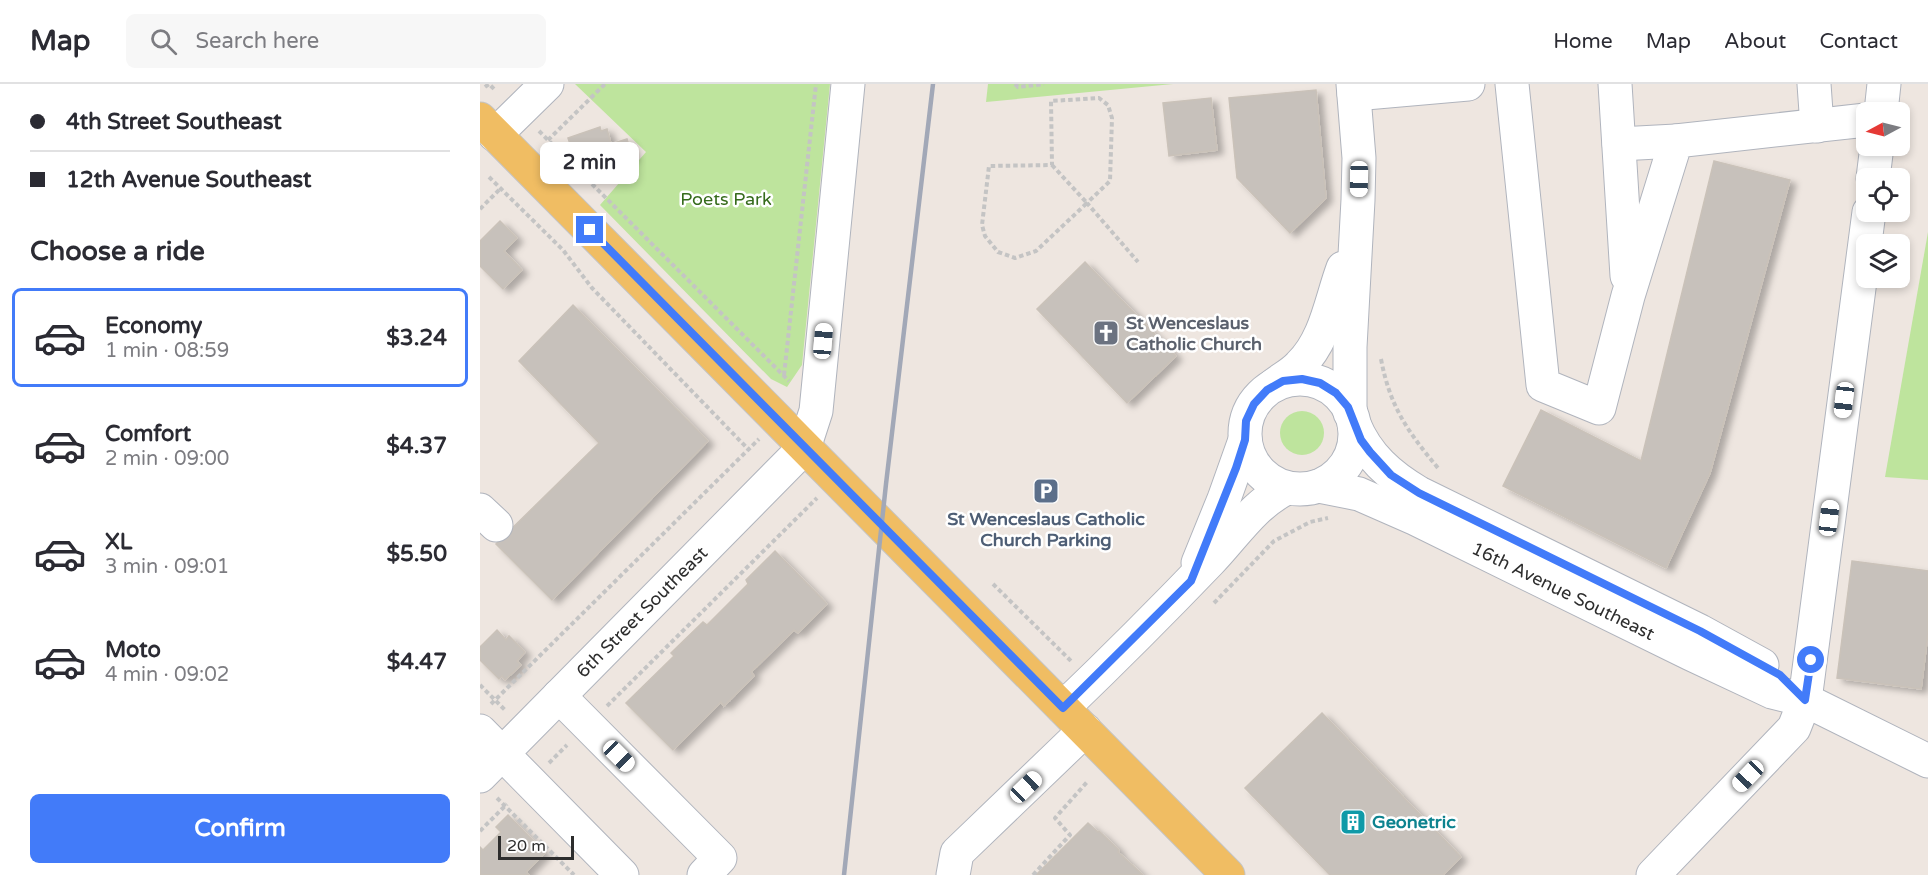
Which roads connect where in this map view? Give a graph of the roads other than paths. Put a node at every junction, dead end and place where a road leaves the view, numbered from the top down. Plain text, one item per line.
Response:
1 (547, 84) edge
2 (848, 84) edge
3 (1468, 84) edge
4 (1512, 84) edge
5 (1615, 84) edge
6 (1814, 84) edge
7 (1884, 84) edge
8 (1353, 89) edge
9 (1882, 102) edge
10 (1856, 121) edge
11 (1817, 126) junction
12 (1676, 141) junction
13 (1618, 144) junction
14 (486, 145) edge
15 (1868, 222) edge
16 (1356, 235) junction
17 (1628, 296) junction
18 (1267, 390) junction
19 (1352, 419) junction
20 (1245, 440) junction
21 (804, 447) junction
22 (1319, 486) junction
23 (1287, 488) junction
24 (1202, 592) junction
25 (560, 696) junction
26 (1805, 700) junction
27 (484, 719) edge
28 (1074, 719) junction
29 (1928, 761) edge
30 (491, 774) edge
31 (622, 875) edge
32 (704, 875) edge
33 (953, 875) edge
34 (1228, 875) edge
35 (1653, 875) edge

1 - 14 street
2 - 21 street
3 - 8 street
4 - 17 street
5 - 13 street
6 - 11 street
7 - 9 street
8 - 16 street, 16th Avenue Southeast
10 - 11 street
11 - 12 street
12 - 13 street
12 - 17 street
13 - 17 street
14 - 21 main road
15 - 26 street
16 - 18 street, 16th Avenue Southeast
16 - 19 street, 16th Avenue Southeast
18 - 19 street
18 - 20 street
19 - 22 street
19 - 26 street, 16th Avenue Southeast
20 - 23 street
20 - 24 street
21 - 25 street, 6th Street Southeast
21 - 28 main road
22 - 23 street
22 - 26 street, 16th Avenue Southeast
23 - 24 street
24 - 28 street
25 - 30 street, 6th Street Southeast
25 - 32 street
26 - 29 street, 16th Avenue Southeast
26 - 35 street
27 - 30 street
28 - 33 street
28 - 34 main road
30 - 31 street

